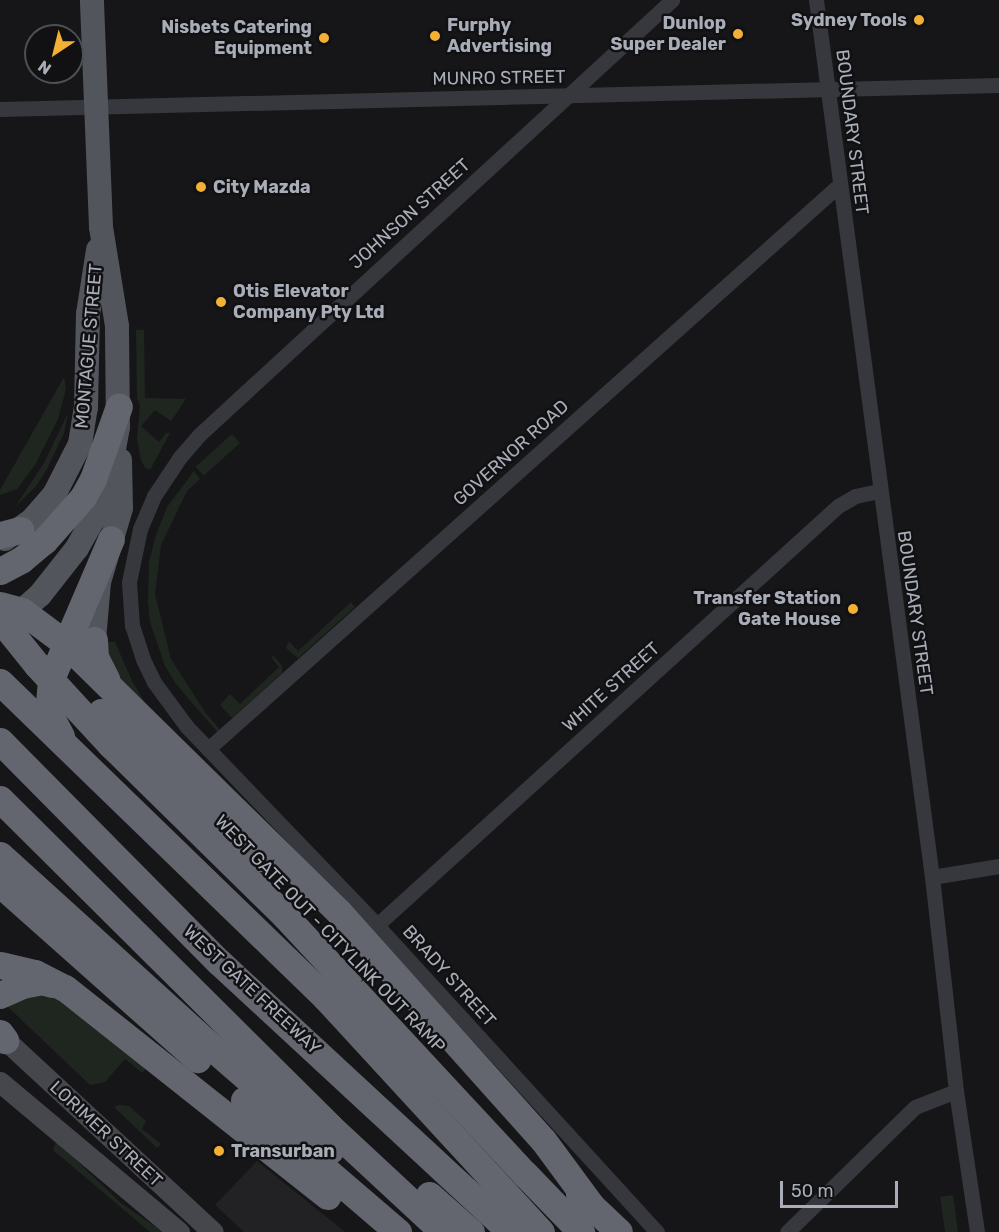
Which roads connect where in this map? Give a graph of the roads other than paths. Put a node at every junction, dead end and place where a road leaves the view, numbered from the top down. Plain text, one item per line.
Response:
1 (92, 0) edge
2 (672, 0) edge
3 (816, 0) edge
4 (999, 85) edge
5 (827, 89) junction
6 (566, 97) junction
7 (96, 107) junction
8 (0, 109) edge
9 (839, 185) junction
10 (101, 227) junction
11 (118, 416) junction
12 (879, 490) junction
13 (7, 536) edge
14 (111, 539) junction
15 (0, 571) edge
16 (7, 612) edge
17 (0, 629) edge
18 (94, 640) joint
19 (65, 643) junction
20 (0, 682) edge
21 (116, 692) junction
22 (0, 741) edge
23 (208, 749) junction
24 (77, 756) junction
25 (0, 799) edge
26 (0, 845) edge
27 (0, 855) edge
28 (999, 866) edge
29 (932, 877) junction
30 (9, 883) edge
31 (377, 926) junction
32 (0, 965) edge
33 (65, 988) junction
34 (0, 995) edge
35 (2, 1036) edge
36 (0, 1082) edge
37 (956, 1091) junction
38 (335, 1121) junction
39 (338, 1204) junction
40 (591, 1206) junction
41 (178, 1232) edge
42 (213, 1232) edge
43 (371, 1232) edge
44 (398, 1232) edge
45 (419, 1232) edge
46 (443, 1232) edge
47 (471, 1232) edge
48 (511, 1232) edge
49 (541, 1232) edge
50 (581, 1232) edge
51 (619, 1232) edge
52 (657, 1232) edge
53 (787, 1232) edge
54 (977, 1232) edge

1 - 7 main road, MONTAGUE STREET
2 - 6 street, JOHNSON STREET
3 - 5 street, BOUNDARY STREET
4 - 5 street, MUNRO STREET
5 - 6 street, MUNRO STREET
5 - 9 street, BOUNDARY STREET
6 - 7 street, MUNRO STREET
6 - 23 street, JOHNSON STREET
7 - 8 street, MUNRO STREET
7 - 10 main road, MONTAGUE STREET
9 - 12 street, BOUNDARY STREET
9 - 23 street, GOVERNOR ROAD
10 - 11 main road, MONTAGUE STREET
10 - 13 main road, MONTAGUE STREET
11 - 14 main road
11 - 15 highway
11 - 16 main road, MONTAGUE STREET
12 - 29 street, BOUNDARY STREET
12 - 31 street, WHITE STREET
14 - 18 main road
14 - 19 highway
16 - 17 main road, MONTAGUE STREET
16 - 19 highway
16 - 50 highway, bridge
17 - 40 highway, WEST GATE OUT - CITYLINK OUT RAMP, bridge
18 - 21 highway
19 - 21 highway
19 - 24 highway
20 - 24 highway
21 - 40 highway
22 - 48 highway, WEST GATE FREEWAY
23 - 31 street, BRADY STREET
24 - 49 highway
25 - 38 highway
26 - 30 highway
27 - 30 highway
28 - 29 street
29 - 37 street, BOUNDARY STREET
30 - 39 highway
30 - 44 highway
30 - 45 highway
31 - 52 street, BRADY STREET
32 - 33 highway
33 - 34 highway
33 - 39 highway
35 - 42 main road, LORIMER STREET
36 - 41 main road, LORIMER STREET
37 - 53 street
37 - 54 street, BOUNDARY STREET
38 - 46 highway
38 - 47 highway
39 - 43 highway
40 - 51 highway

